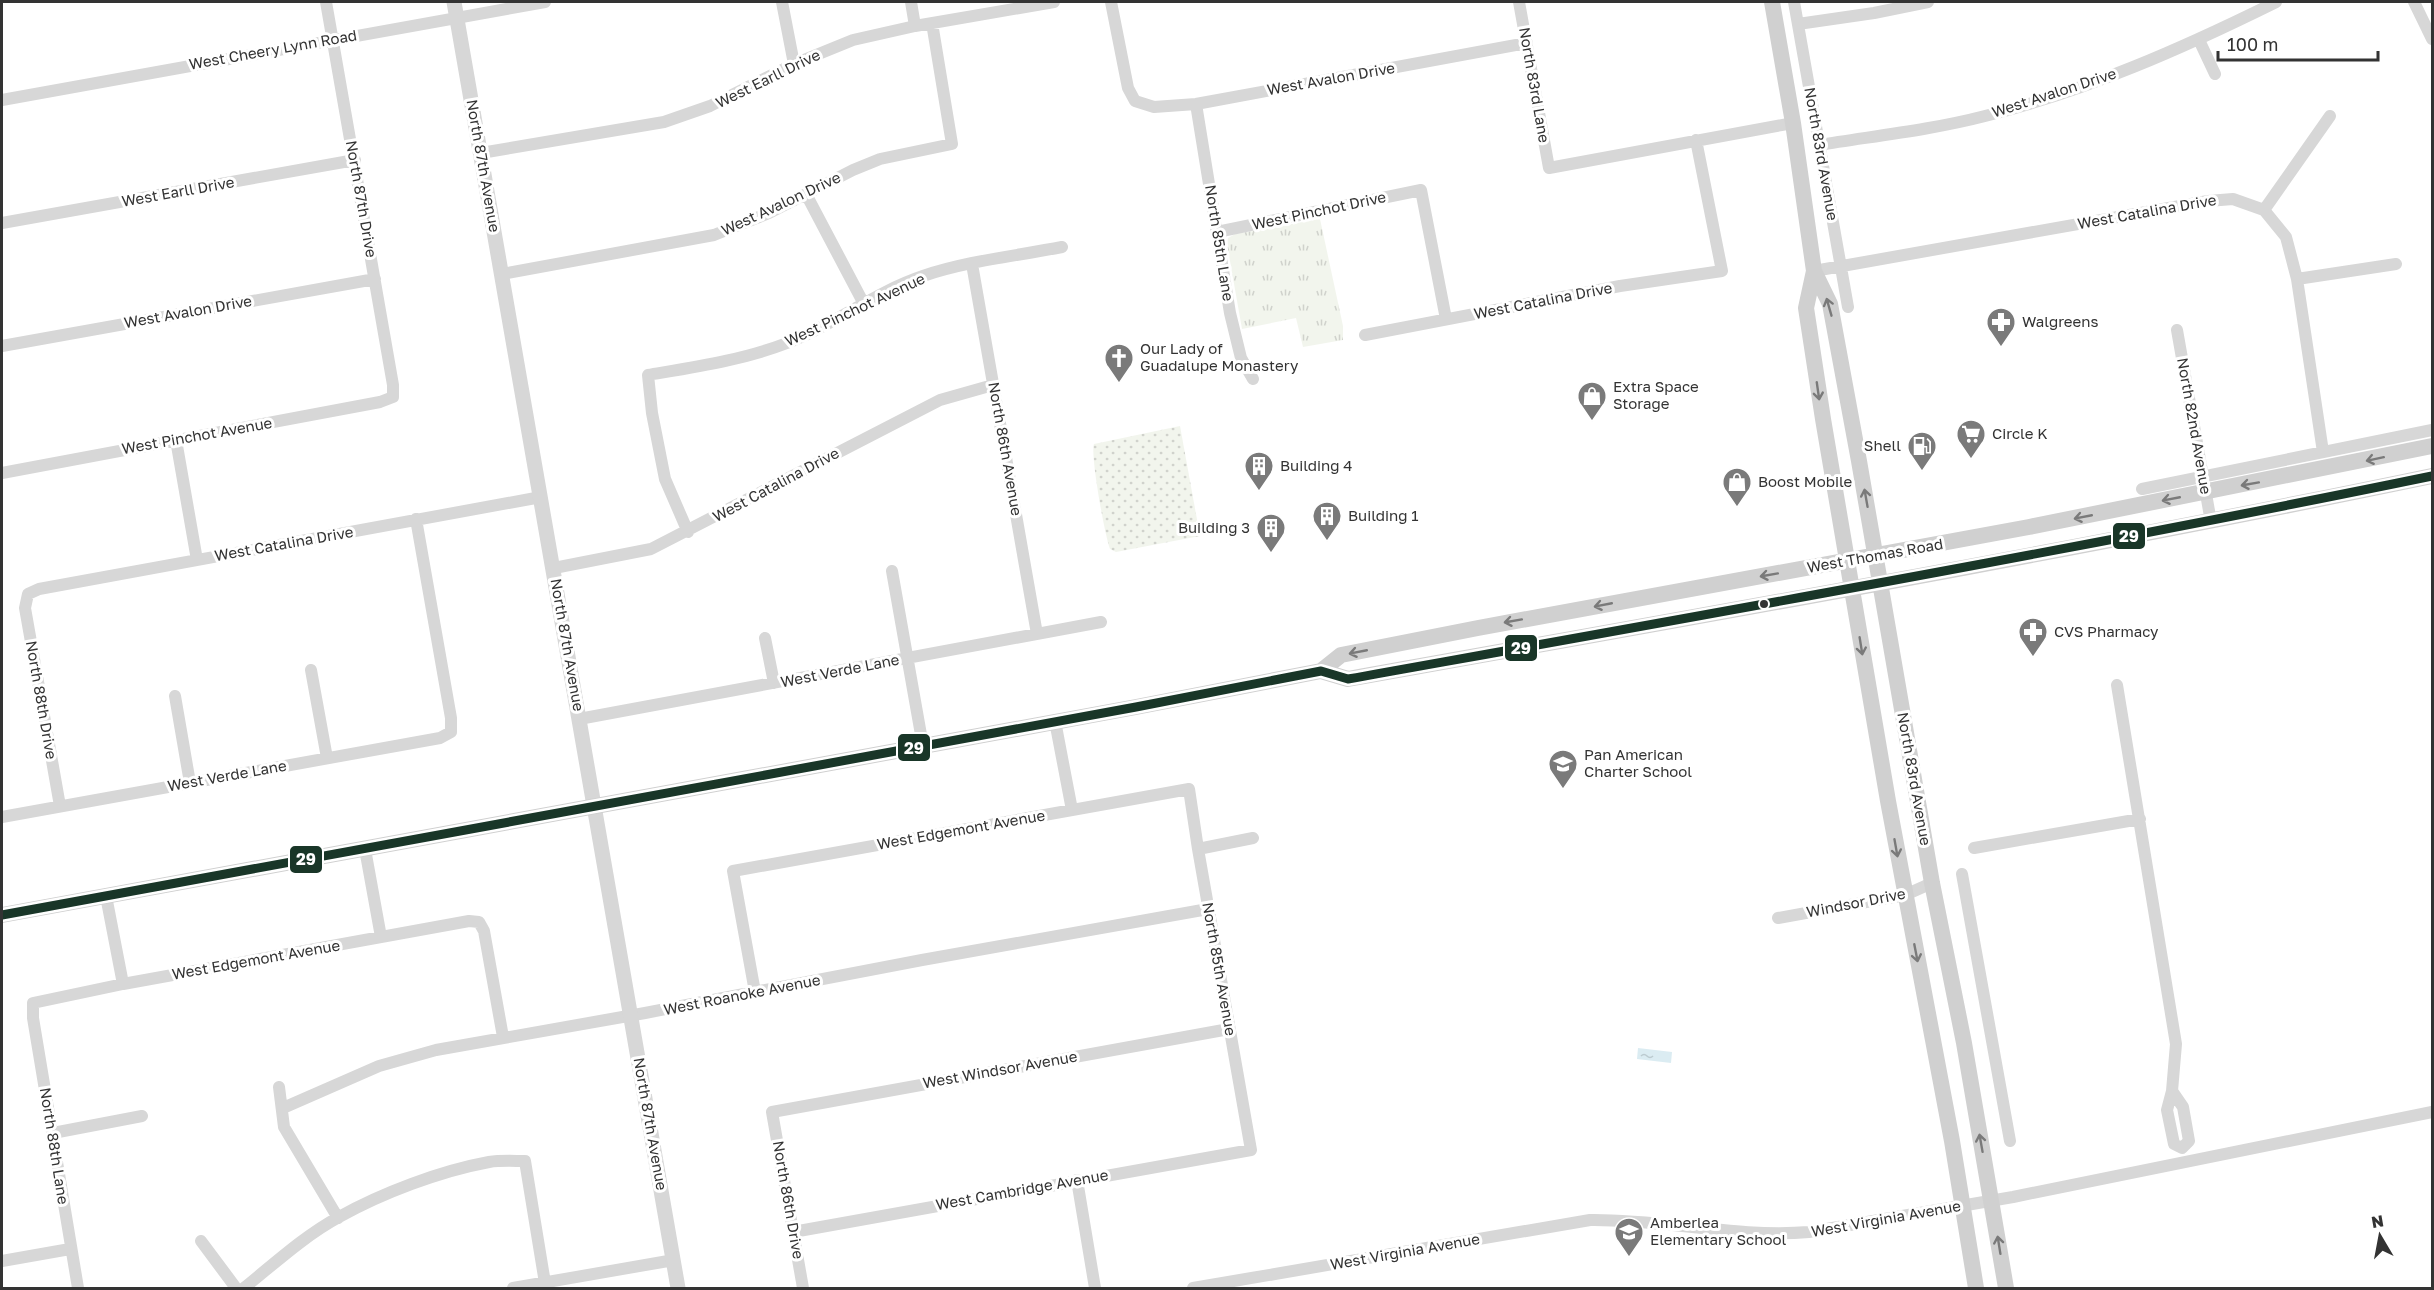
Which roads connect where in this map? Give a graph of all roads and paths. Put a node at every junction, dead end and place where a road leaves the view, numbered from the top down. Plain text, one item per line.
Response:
1 (326, 2) edge
2 (544, 2) edge
3 (782, 2) edge
4 (911, 2) edge
5 (1054, 2) edge
6 (1111, 2) edge
7 (1519, 2) edge
8 (1772, 2) edge
9 (1794, 2) edge
10 (1928, 2) edge
11 (2276, 2) edge
12 (2414, 2) edge
13 (455, 9) edge
14 (932, 23) junction
15 (1798, 24) junction
16 (915, 26) junction
17 (333, 38) junction
18 (2433, 39) edge
19 (2199, 40) junction
20 (1527, 43) junction
21 (794, 64) junction
22 (2215, 74) dead end
23 (2, 100) edge
24 (1196, 104) junction
25 (2330, 116) dead end
26 (1793, 123) junction
27 (1696, 140) junction
28 (1819, 145) junction
29 (481, 153) junction
30 (355, 160) junction
31 (806, 194) junction
32 (2264, 210) junction
33 (2, 223) edge
34 (1217, 232) junction
35 (1062, 248) dead end
36 (972, 264) junction
37 (2396, 264) dead end
38 (1841, 267) junction
39 (1814, 271) junction
40 (502, 274) junction
41 (375, 279) junction
42 (2297, 279) junction
43 (864, 304) junction
44 (1848, 307) dead end
45 (1446, 319) junction
46 (2177, 330) dead end
47 (1365, 335) dead end
48 (2, 346) edge
49 (1253, 379) dead end
50 (993, 385) junction
51 (393, 397) joint
52 (2433, 430) edge
53 (176, 440) junction
54 (2433, 447) edge
55 (2323, 452) junction
56 (2, 473) edge
57 (2433, 476) edge
58 (2204, 484) junction
59 (2142, 489) dead end
60 (541, 497) junction
61 (416, 519) junction
62 (2211, 522) junction
63 (688, 532) junction
64 (1876, 556) junction
65 (197, 560) junction
66 (1847, 561) junction
67 (554, 568) junction
68 (892, 572) dead end
69 (1881, 583) junction
70 (1851, 588) junction
71 (28, 594) joint
72 (1571, 611) junction
73 (1101, 622) dead end
74 (1037, 634) junction
75 (765, 638) dead end
76 (1576, 638) junction
77 (908, 658) junction
78 (311, 670) dead end
79 (1321, 671) junction
80 (774, 683) junction
81 (2117, 685) dead end
82 (174, 696) dead end
83 (579, 719) junction
84 (1055, 721) junction
85 (923, 746) junction
86 (327, 758) junction
87 (190, 783) junction
88 (1189, 789) joint
89 (60, 806) junction
90 (596, 807) junction
91 (1072, 810) junction
92 (2, 817) edge
93 (2140, 819) junction
94 (1253, 838) dead end
95 (1974, 848) dead end
96 (365, 849) junction
97 (1198, 849) junction
98 (1962, 874) dead end
99 (1932, 883) junction
100 (1905, 895) junction
101 (106, 896) junction
102 (1208, 909) junction
103 (2, 915) edge
104 (1778, 918) dead end
105 (381, 937) junction
106 (123, 984) junction
107 (755, 992) junction
108 (33, 1003) joint
109 (632, 1016) junction
110 (1229, 1029) junction
111 (503, 1037) junction
112 (279, 1087) dead end
113 (283, 1108) junction
114 (772, 1112) joint
115 (2433, 1112) edge
116 (142, 1116) dead end
117 (53, 1133) junction
118 (2010, 1141) dead end
119 (1251, 1150) joint
120 (2185, 1162) junction
121 (1077, 1180) junction
122 (1991, 1201) junction
123 (1962, 1206) junction
124 (338, 1218) junction
125 (793, 1232) junction
126 (201, 1241) dead end
127 (70, 1249) junction
128 (674, 1260) junction
129 (2, 1261) edge
130 (1267, 1282) edge
131 (545, 1283) junction
132 (78, 1288) edge
133 (236, 1288) edge
134 (244, 1288) edge
135 (513, 1288) edge
136 (678, 1288) edge
137 (803, 1288) edge
138 (1095, 1288) edge
139 (1194, 1288) edge
140 (1976, 1288) edge
141 (2006, 1288) edge

1 - 17 street, North 87th Drive
2 - 13 street, West Cheery Lynn Road
3 - 21 street
4 - 16 street
5 - 14 street, West Earll Drive
6 - 24 street, West Avalon Drive
7 - 20 street, North 83rd Lane
8 - 26 main road, North 83rd Avenue
9 - 15 street, North 83rd Avenue
10 - 15 street
11 - 19 street, West Avalon Drive
12 - 18 street
13 - 17 street, West Cheery Lynn Road
13 - 29 street, North 87th Avenue
14 - 16 street, West Earll Drive
14 - 31 street, West Avalon Drive
15 - 28 street, North 83rd Avenue
16 - 21 street, West Earll Drive
17 - 23 street, West Cheery Lynn Road
17 - 30 street, North 87th Drive
19 - 22 street
19 - 28 street, West Avalon Drive
20 - 24 street, West Avalon Drive
20 - 27 street, North 83rd Lane
21 - 29 street, West Earll Drive
24 - 34 street, North 85th Lane
25 - 32 street
26 - 27 street
26 - 39 main road, North 83rd Avenue
27 - 45 street, West Catalina Drive
28 - 38 street, North 83rd Avenue
29 - 40 street, North 87th Avenue
30 - 33 street, West Earll Drive
30 - 41 street, North 87th Drive
31 - 40 street, West Avalon Drive
31 - 43 street
32 - 38 street, West Catalina Drive
32 - 42 street
34 - 45 street, West Pinchot Drive
34 - 49 street, North 85th Lane
35 - 36 street, West Pinchot Avenue
36 - 43 street, West Pinchot Avenue
36 - 50 street, North 86th Avenue
37 - 42 street
38 - 39 street, West Catalina Drive
38 - 44 street, North 83rd Avenue
64 -> 39 main road, North 83rd Avenue
39 -> 66 main road, North 83rd Avenue
40 - 60 street, North 87th Avenue
41 - 48 street, West Avalon Drive
41 - 51 street, North 87th Drive
42 - 55 street
43 - 63 street, West Pinchot Avenue
45 - 47 street, West Catalina Drive
46 - 58 street, North 82nd Avenue
50 - 63 street, West Catalina Drive
50 - 74 street, North 86th Avenue
51 - 53 street, West Pinchot Avenue
52 - 55 street, West Thomas Road
53 - 56 street, West Pinchot Avenue
53 - 65 street
54 -> 58 main road, West Thomas Road
55 - 58 street, West Thomas Road
57 - 62 main road, West Thomas Road
58 - 59 street, West Thomas Road
58 - 62 street, North 82nd Avenue
58 -> 64 main road, West Thomas Road
60 - 61 street, West Catalina Drive
60 - 67 street, North 87th Avenue
61 - 65 street, West Catalina Drive
61 - 86 street, West Verde Lane
62 - 69 main road, West Thomas Road
63 - 67 street, West Catalina Drive
64 - 66 main road, West Thomas Road
64 - 69 main road, North 83rd Avenue
65 - 71 street, West Catalina Drive
66 - 70 main road, North 83rd Avenue
66 -> 72 main road, West Thomas Road
67 - 83 street, North 87th Avenue
68 - 77 street
69 - 70 main road, West Thomas Road
69 - 99 main road, North 83rd Avenue
70 - 76 main road, West Thomas Road
70 -> 100 main road, North 83rd Avenue
71 - 89 street, North 88th Drive
72 - 76 main road
72 -> 79 main road, West Thomas Road
73 - 74 street, West Verde Lane
74 - 77 street, West Verde Lane
75 - 80 street
76 - 79 main road, West Thomas Road
77 - 80 street, West Verde Lane
77 - 85 street
78 - 86 street
79 - 84 main road, West Thomas Road
80 - 83 street, West Verde Lane
81 - 93 street
82 - 87 street
83 - 90 street, North 87th Avenue
84 - 85 main road, West Thomas Road
84 - 91 street
85 - 90 main road, West Thomas Road
86 - 87 street, West Verde Lane
87 - 89 street, West Verde Lane
88 - 91 street, West Edgemont Avenue
88 - 97 street, North 85th Avenue
89 - 92 street, West Verde Lane
90 - 96 main road, West Thomas Road
90 - 109 street, North 87th Avenue
91 - 107 street, West Edgemont Avenue
93 - 95 street
93 - 120 street
94 - 97 street
96 - 101 main road, West Thomas Road
96 - 105 street
97 - 102 street, North 85th Avenue
98 - 118 street
99 - 100 street, Windsor Drive
122 -> 99 main road, North 83rd Avenue
100 - 104 street, Windsor Drive
100 -> 123 main road, North 83rd Avenue
101 - 103 main road, West Thomas Road
101 - 106 street
102 - 107 street, West Roanoke Avenue
102 - 110 street, North 85th Avenue
105 - 106 street, West Edgemont Avenue
105 - 111 street, West Edgemont Avenue
106 - 108 street, West Edgemont Avenue
107 - 109 street, West Roanoke Avenue
108 - 117 street, North 88th Lane
109 - 111 street, West Roanoke Avenue
109 - 128 street, North 87th Avenue
110 - 114 street, West Windsor Avenue
110 - 119 street, North 85th Avenue
111 - 113 street, West Roanoke Avenue
112 - 113 street
113 - 124 street
114 - 125 street, North 86th Drive
115 - 120 street, West Virginia Avenue
116 - 117 street
117 - 127 street, North 88th Lane
119 - 121 street, West Cambridge Avenue
120 - 122 street, West Virginia Avenue
121 - 125 street, West Cambridge Avenue
121 - 138 street
122 - 123 street, West Virginia Avenue
141 -> 122 main road, North 83rd Avenue
123 - 130 street, West Virginia Avenue
123 - 140 main road, North 83rd Avenue
124 - 131 street
124 - 134 street
125 - 137 street, North 86th Drive
126 - 133 street
127 - 129 street
127 - 132 street, North 88th Lane
128 - 131 street
128 - 136 street, North 87th Avenue
130 - 139 street, West Virginia Avenue
131 - 135 street

